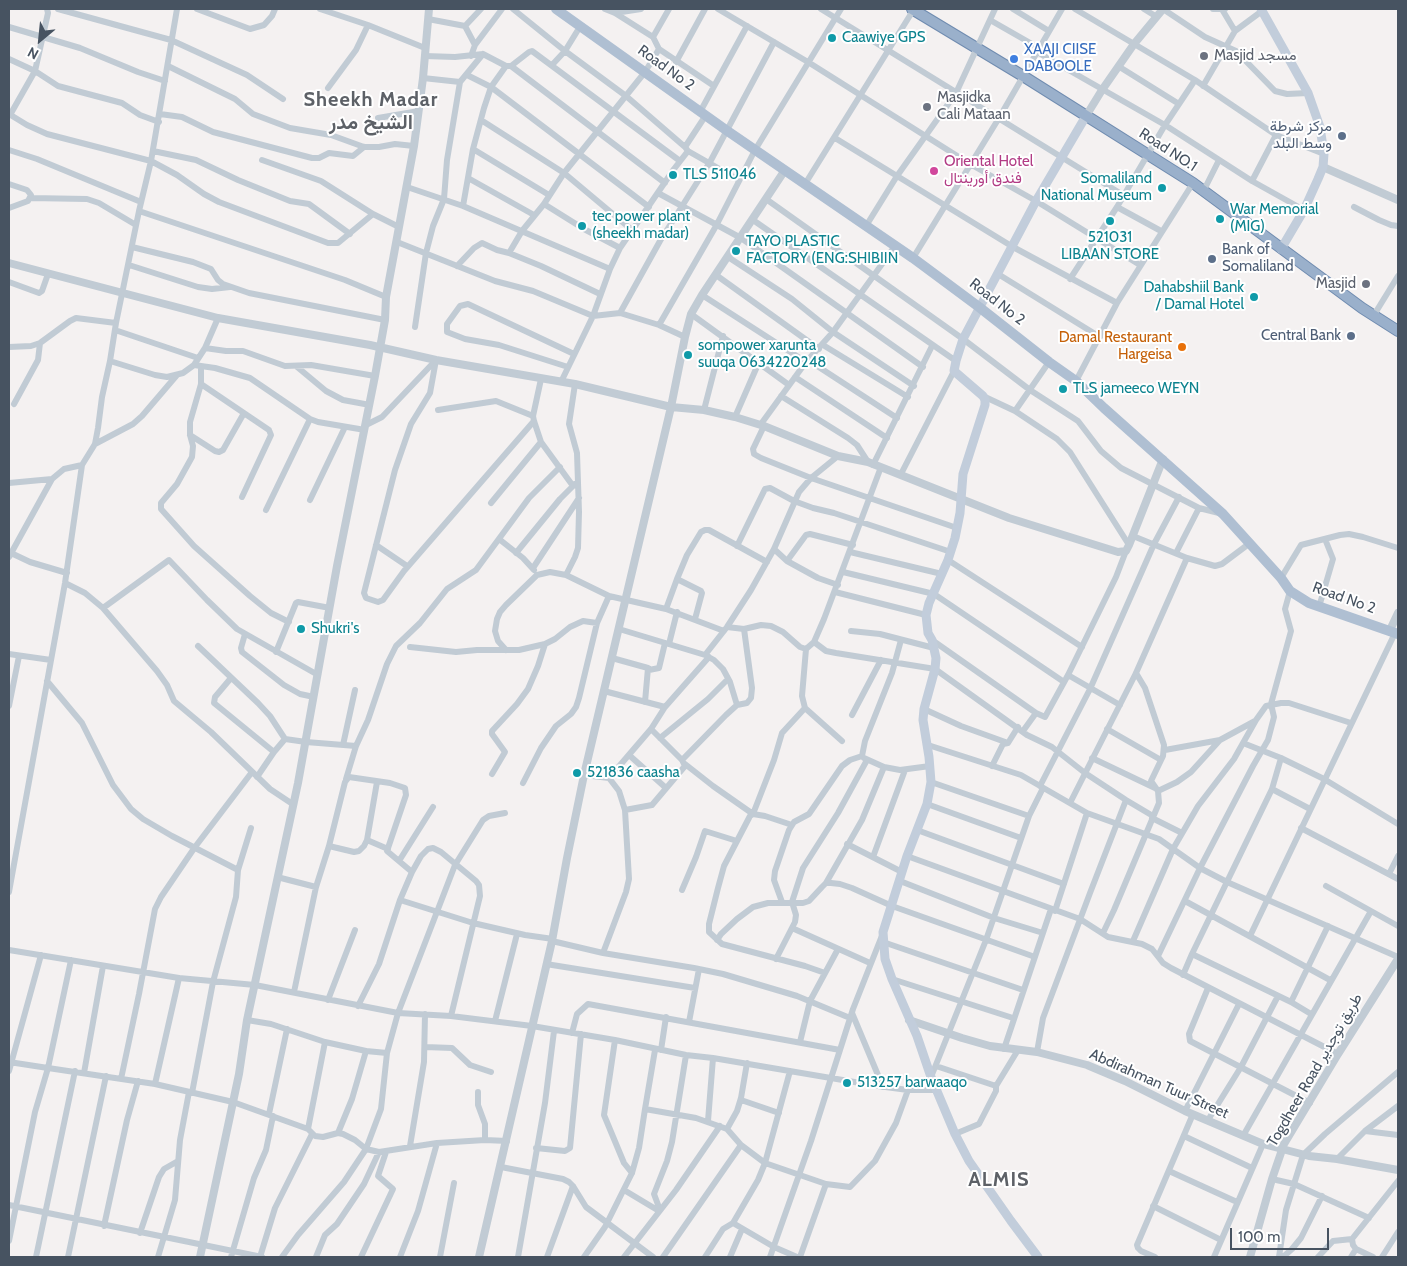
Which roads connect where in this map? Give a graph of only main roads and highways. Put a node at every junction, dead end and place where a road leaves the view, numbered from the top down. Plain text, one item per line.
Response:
1 (913, 9) edge
2 (561, 10) edge
3 (1262, 10) edge
4 (1086, 116) junction
5 (1281, 249) junction
6 (980, 307) junction
7 (1398, 330) edge
8 (1394, 632) edge
9 (1038, 1257) edge

1 - 4 highway, Road NO.1
2 - 6 main road, Road No 2
3 - 5 main road
4 - 5 highway, Road NO.1
4 - 6 main road
5 - 7 highway, Road NO.1
6 - 8 main road, Road No 2
6 - 9 main road

